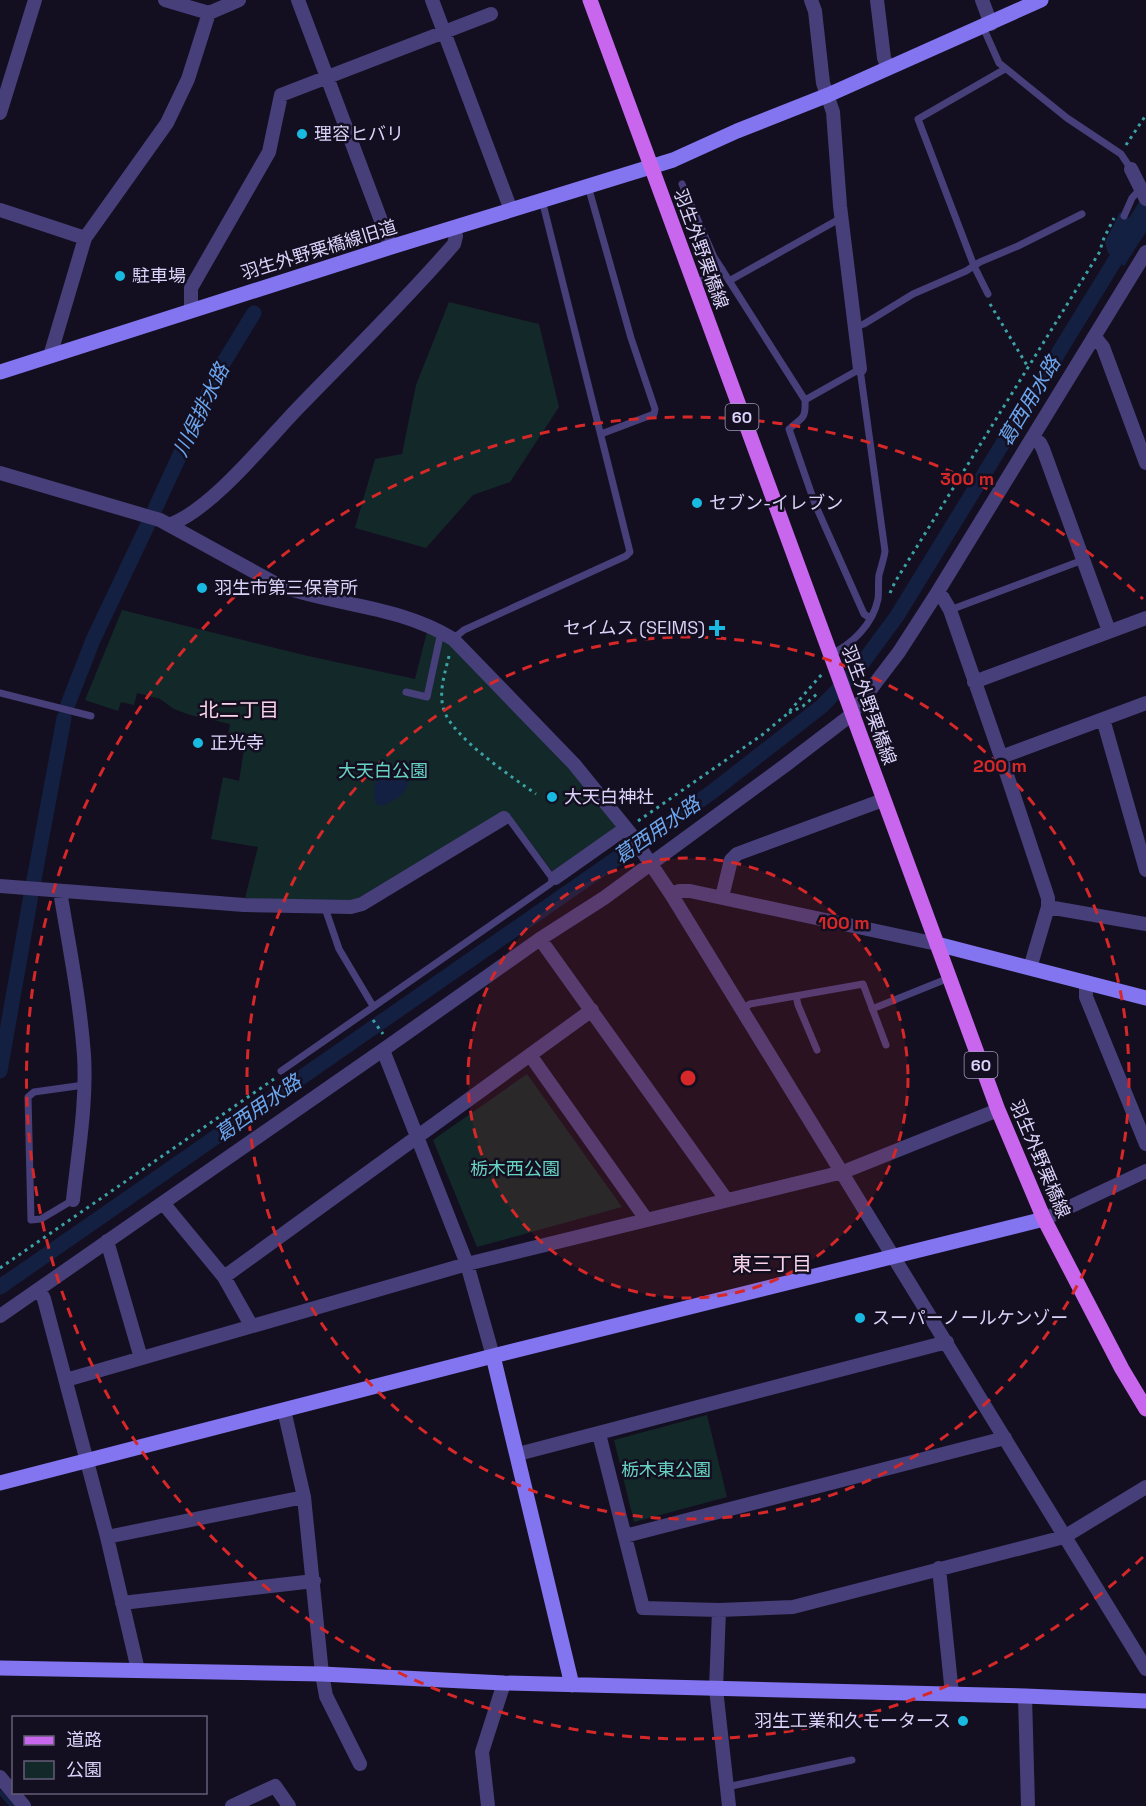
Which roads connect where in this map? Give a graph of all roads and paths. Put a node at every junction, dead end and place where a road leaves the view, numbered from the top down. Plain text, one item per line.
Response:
1 (35, 0) edge
2 (165, 0) edge
3 (239, 0) edge
4 (298, 0) edge
5 (432, 0) edge
6 (590, 0) edge
7 (811, 0) edge
8 (877, 0) edge
9 (982, 0) edge
10 (1041, 0) edge
11 (209, 13) junction
12 (491, 14) dead end
13 (987, 26) junction
14 (444, 32) junction
15 (888, 68) junction
16 (1005, 69) junction
17 (327, 77) junction
18 (828, 95) junction
19 (0, 113) edge
20 (1146, 114) edge
21 (1121, 154) junction
22 (651, 167) junction
23 (1131, 170) joint
24 (682, 184) dead end
25 (588, 186) junction
26 (1143, 193) edge
27 (542, 200) junction
28 (0, 210) edge
29 (511, 210) junction
30 (1082, 214) dead end
31 (1121, 214) joint
32 (841, 218) junction
33 (454, 229) junction
34 (85, 238) junction
35 (391, 247) junction
36 (1146, 252) edge
37 (974, 266) junction
38 (722, 270) junction
39 (729, 281) junction
40 (694, 285) junction
41 (988, 294) joint
42 (191, 310) junction
43 (854, 327) junction
44 (1095, 337) junction
45 (50, 356) junction
46 (1028, 367) junction
47 (860, 369) junction
48 (0, 372) edge
49 (805, 400) junction
50 (601, 434) junction
51 (1033, 438) junction
52 (1146, 463) edge
53 (0, 473) edge
54 (160, 520) junction
55 (1083, 560) junction
56 (937, 593) junction
57 (888, 598) dead end
58 (950, 610) junction
59 (870, 618) junction
60 (1146, 618) edge
61 (1109, 631) junction
62 (447, 635) junction
63 (828, 666) junction
64 (974, 682) junction
65 (406, 692) dead end
66 (0, 693) edge
67 (817, 694) dead end
68 (1146, 703) edge
69 (850, 711) junction
70 (787, 714) junction
71 (91, 716) dead end
72 (1103, 719) junction
73 (1001, 757) junction
74 (536, 794) dead end
75 (883, 800) junction
76 (504, 818) joint
77 (630, 828) junction
78 (649, 860) junction
79 (1146, 870) edge
80 (555, 878) junction
81 (0, 886) edge
82 (60, 891) junction
83 (671, 894) junction
84 (722, 897) junction
85 (1048, 907) junction
86 (325, 908) junction
87 (1146, 924) edge
88 (540, 939) junction
89 (937, 944) junction
90 (1030, 968) junction
91 (949, 978) junction
92 (1086, 982) junction
93 (796, 996) junction
94 (1146, 998) edge
95 (373, 1006) junction
96 (872, 1009) junction
97 (592, 1010) junction
98 (741, 1010) junction
99 (371, 1017) dead end
100 (383, 1035) dead end
101 (886, 1045) dead end
102 (383, 1050) junction
103 (817, 1050) dead end
104 (530, 1055) junction
105 (281, 1071) joint
106 (84, 1085) junction
107 (998, 1110) junction
108 (1142, 1124) edge
109 (417, 1136) junction
110 (1146, 1144) edge
111 (843, 1172) junction
112 (1146, 1172) edge
113 (726, 1199) junction
114 (73, 1200) joint
115 (163, 1203) junction
116 (646, 1219) junction
117 (1044, 1219) junction
118 (107, 1241) junction
119 (895, 1257) junction
120 (467, 1264) junction
121 (0, 1268) edge
122 (224, 1277) junction
123 (39, 1289) junction
124 (0, 1316) edge
125 (251, 1325) junction
126 (946, 1342) junction
127 (493, 1356) junction
128 (141, 1358) junction
129 (66, 1380) junction
130 (1146, 1409) edge
131 (284, 1410) junction
132 (599, 1434) junction
133 (1005, 1438) junction
134 (518, 1454) junction
135 (88, 1461) junction
136 (0, 1483) edge
137 (1146, 1487) edge
138 (304, 1497) junction
139 (625, 1536) junction
140 (107, 1537) junction
141 (1064, 1537) junction
142 (939, 1568) junction
143 (314, 1581) junction
144 (122, 1603) junction
145 (719, 1610) junction
146 (0, 1668) edge
147 (1146, 1669) edge
148 (138, 1670) junction
149 (322, 1674) junction
150 (504, 1683) junction
151 (572, 1685) junction
152 (716, 1689) junction
153 (952, 1694) junction
154 (1025, 1696) junction
155 (1146, 1701) edge
156 (852, 1760) dead end
157 (360, 1764) dead end
158 (0, 1777) edge
159 (727, 1787) junction
160 (12, 1792) edge
161 (14, 1794) edge
162 (24, 1806) edge
163 (232, 1806) edge
164 (289, 1806) edge
165 (489, 1806) edge
166 (729, 1806) edge
167 (1028, 1806) edge

1 - 19 street
2 - 11 street
3 - 11 street
4 - 17 street
5 - 14 street
6 - 22 main road, 羽生外野栗橋線 / 60
7 - 18 street
8 - 15 street
9 - 13 street
10 - 13 street, 羽生外野栗橋線旧道
11 - 34 street
12 - 14 street
13 - 15 street, 羽生外野栗橋線旧道
13 - 16 lane
14 - 17 street
14 - 29 street
15 - 18 street, 羽生外野栗橋線旧道
16 - 21 lane
16 - 37 lane
17 - 35 street
17 - 42 street
18 - 22 street, 羽生外野栗橋線旧道
18 - 32 street
20 - 21 path
21 - 23 lane
22 - 25 street, 羽生外野栗橋線旧道
22 - 40 main road, 羽生外野栗橋線 / 60
23 - 26 street
24 - 38 lane
25 - 27 street, 羽生外野栗橋線旧道
25 - 50 lane
26 - 31 lane
27 - 29 street, 羽生外野栗橋線旧道
27 - 50 lane
28 - 34 street
29 - 33 street, 羽生外野栗橋線旧道
30 - 37 lane
31 - 46 path
32 - 39 lane
32 - 43 street
33 - 35 street, 羽生外野栗橋線旧道
33 - 54 street
34 - 45 street
35 - 42 street, 羽生外野栗橋線旧道
36 - 44 street
37 - 41 lane
37 - 43 lane
38 - 39 lane
38 - 40 lane
39 - 49 lane
40 - 63 main road, 羽生外野栗橋線 / 60
41 - 46 path
42 - 45 street, 羽生外野栗橋線旧道
43 - 47 street
44 - 51 street
44 - 52 street
45 - 48 street, 羽生外野栗橋線旧道
46 - 57 path
47 - 49 lane
47 - 59 lane
49 - 59 lane
50 - 62 lane
51 - 55 street
51 - 56 street
53 - 54 street
54 - 62 street
55 - 58 lane
55 - 61 street
56 - 58 street
56 - 69 street
58 - 64 street
59 - 63 lane
60 - 61 street
61 - 64 street
62 - 65 lane
62 - 74 path
62 - 77 street
63 - 69 main road, 羽生外野栗橋線 / 60
63 - 70 path
64 - 73 street
66 - 71 lane
67 - 70 path
68 - 72 street
69 - 75 main road, 羽生外野栗橋線 / 60
69 - 78 street
70 - 77 path
72 - 73 street
72 - 79 street
73 - 85 street
75 - 84 street
75 - 89 main road, 羽生外野栗橋線 / 60
76 - 80 lane
76 - 86 street
77 - 78 street
77 - 80 street
78 - 83 street
78 - 88 street
80 - 95 lane
81 - 82 street
82 - 86 street
82 - 106 street
83 - 84 street
83 - 98 street
84 - 89 street
85 - 87 street
85 - 90 street
86 - 95 lane
88 - 97 street
88 - 102 street
89 - 90 street
89 - 91 main road, 羽生外野栗橋線 / 60
90 - 92 street
91 - 96 lane
91 - 107 main road, 羽生外野栗橋線 / 60
92 - 94 street
92 - 108 street
93 - 96 lane
93 - 98 lane
93 - 103 lane
95 - 105 lane
96 - 101 lane
97 - 104 street
97 - 113 street
98 - 111 street
99 - 100 path
102 - 109 street
102 - 115 street
104 - 109 street
104 - 116 street
105 - 121 path
106 - 114 street
106 - 114 lane
107 - 111 street
107 - 117 main road, 羽生外野栗橋線 / 60
108 - 110 street
109 - 120 street
109 - 122 street
111 - 113 street
111 - 119 street
112 - 117 street
113 - 116 street
115 - 118 street
115 - 122 street
116 - 120 street
117 - 119 street
117 - 130 main road, 羽生外野栗橋線 / 60
118 - 123 street
118 - 128 street
119 - 126 street
119 - 127 street
120 - 125 street
120 - 127 street
122 - 125 street
123 - 124 street
123 - 129 street
125 - 128 street
126 - 132 street
126 - 133 street
127 - 131 street
127 - 134 street
128 - 129 street
129 - 135 street
131 - 135 street
131 - 138 street
132 - 134 street
132 - 139 street
133 - 139 street
133 - 141 street
134 - 151 street
135 - 136 street
135 - 140 street
137 - 141 street
138 - 140 street
138 - 143 street
139 - 145 street
140 - 144 street
141 - 142 street
141 - 147 street
142 - 145 street
142 - 153 street
143 - 144 street
143 - 149 street
144 - 148 street
145 - 152 street
146 - 148 street
148 - 149 street
149 - 150 street
149 - 157 street
150 - 151 street
150 - 165 street
151 - 152 street
152 - 153 street
152 - 159 street
153 - 154 street
154 - 155 street
154 - 167 street
156 - 159 lane
158 - 160 street
159 - 166 street
161 - 162 street
163 - 164 street

